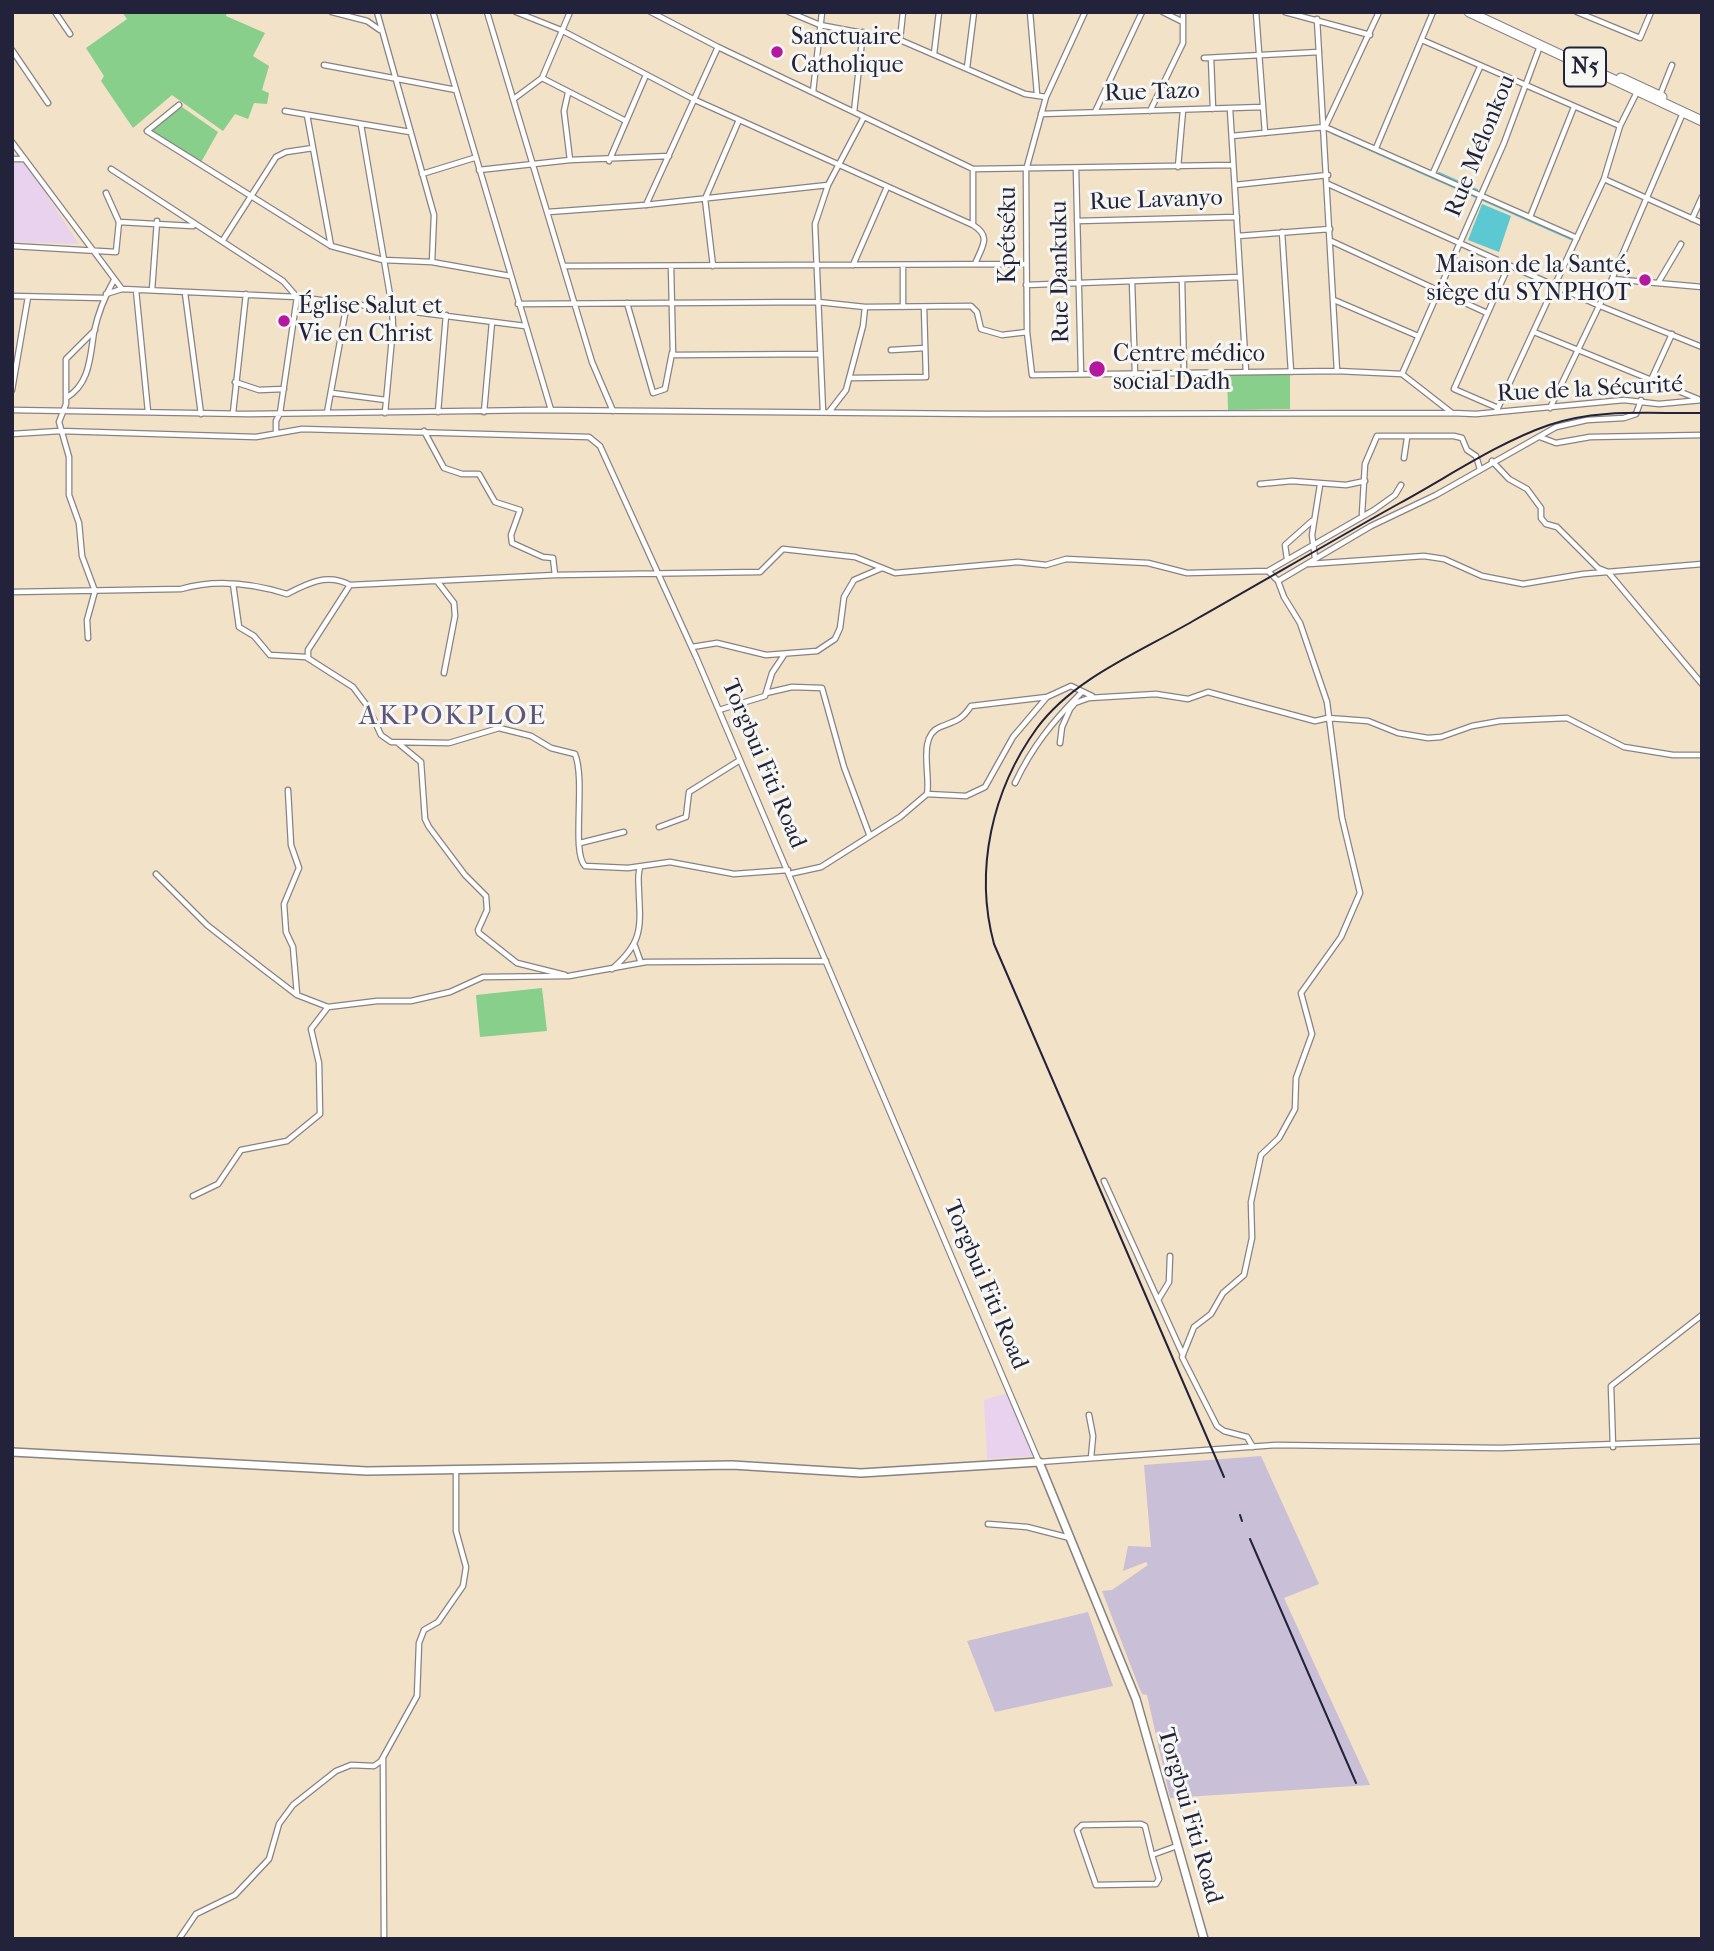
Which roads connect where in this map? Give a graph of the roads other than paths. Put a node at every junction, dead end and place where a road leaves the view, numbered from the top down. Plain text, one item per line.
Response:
1 (55, 12) edge
2 (332, 12) edge
3 (377, 12) edge
4 (433, 12) edge
5 (487, 12) edge
6 (516, 12) edge
7 (570, 12) edge
8 (651, 12) edge
9 (666, 12) edge
10 (789, 12) edge
11 (822, 12) edge
12 (903, 12) edge
13 (939, 12) edge
14 (974, 12) edge
15 (1030, 12) edge
16 (1085, 12) edge
17 (1142, 12) edge
18 (1163, 12) edge
19 (1183, 12) edge
20 (1256, 12) edge
21 (1285, 12) edge
22 (1378, 12) edge
23 (1433, 12) edge
24 (1469, 12) edge
25 (1482, 12) edge
26 (1577, 12) edge
27 (1594, 12) edge
28 (1651, 12) edge
29 (1304, 14) edge
30 (1317, 19) junction
31 (1591, 19) junction
32 (667, 20) junction
33 (1183, 22) junction
34 (820, 25) junction
35 (561, 30) junction
36 (380, 31) junction
37 (863, 32) junction
38 (70, 34) dead end
39 (1370, 35) junction
40 (900, 40) junction
41 (1422, 40) junction
42 (1542, 43) junction
43 (718, 47) junction
44 (12, 50) edge
45 (1319, 52) junction
46 (934, 54) junction
47 (1259, 56) junction
48 (324, 65) dead end
49 (1672, 65) dead end
50 (1480, 67) junction
51 (967, 68) junction
52 (646, 75) junction
53 (542, 78) junction
54 (394, 79) junction
55 (411, 82) junction
56 (1525, 86) junction
57 (456, 90) junction
58 (813, 92) junction
59 (1637, 92) junction
60 (568, 93) junction
61 (398, 94) junction
62 (1037, 94) junction
63 (1660, 96) junction
64 (1046, 97) junction
65 (514, 98) junction
66 (695, 100) junction
67 (48, 103) dead end
68 (180, 106) dead end
69 (1263, 107) junction
70 (1574, 107) junction
71 (1213, 109) junction
72 (1230, 109) junction
73 (1183, 110) junction
74 (285, 111) dead end
75 (1150, 111) junction
76 (854, 112) junction
77 (1095, 113) junction
78 (1683, 113) junction
79 (1041, 114) junction
80 (307, 115) junction
81 (1702, 115) edge
82 (864, 117) junction
83 (739, 120) junction
84 (626, 121) junction
85 (1702, 121) edge
86 (361, 125) junction
87 (1620, 126) junction
88 (1325, 127) junction
89 (410, 132) junction
90 (1265, 133) junction
91 (1232, 136) junction
92 (12, 142) edge
93 (313, 148) junction
94 (1376, 148) junction
95 (669, 156) junction
96 (474, 158) junction
97 (12, 159) edge
98 (25, 159) junction
99 (570, 160) junction
100 (609, 161) junction
101 (534, 164) junction
102 (840, 165) junction
103 (1233, 165) junction
104 (1178, 167) junction
105 (111, 169) dead end
106 (973, 169) junction
107 (479, 170) junction
108 (1026, 170) junction
109 (1076, 170) junction
110 (1433, 173) junction
111 (422, 174) junction
112 (1328, 176) junction
113 (1604, 179) junction
114 (1328, 184) junction
115 (828, 185) junction
116 (1235, 185) junction
117 (887, 187) junction
118 (106, 193) dead end
119 (1481, 195) junction
120 (1702, 197) edge
121 (251, 198) junction
122 (705, 199) junction
123 (1648, 200) junction
124 (645, 205) junction
125 (548, 212) junction
126 (1237, 217) junction
127 (1530, 217) junction
128 (1692, 219) junction
129 (157, 221) junction
130 (1077, 221) junction
131 (119, 222) junction
132 (1702, 223) edge
133 (973, 225) junction
134 (194, 226) junction
135 (1330, 229) junction
136 (1282, 232) junction
137 (1238, 236) junction
138 (1577, 238) junction
139 (223, 240) junction
140 (1331, 242) junction
141 (1460, 243) junction
142 (1681, 244) dead end
143 (12, 246) edge
144 (331, 246) junction
145 (92, 252) junction
146 (383, 260) junction
147 (432, 262) junction
148 (975, 264) junction
149 (1026, 264) junction
150 (853, 265) junction
151 (903, 265) junction
152 (1509, 265) junction
153 (565, 266) junction
154 (671, 266) junction
155 (713, 266) junction
156 (816, 266) junction
157 (510, 276) junction
158 (1240, 277) junction
159 (1181, 279) junction
160 (1612, 279) junction
161 (114, 280) junction
162 (1132, 281) junction
163 (1078, 283) junction
164 (1658, 283) junction
165 (1026, 285) junction
166 (1555, 286) junction
167 (1702, 287) edge
168 (122, 289) junction
169 (136, 290) junction
170 (152, 290) junction
171 (1439, 291) junction
172 (184, 293) junction
173 (246, 295) junction
174 (12, 296) edge
175 (105, 296) junction
176 (28, 297) junction
177 (296, 297) junction
178 (1334, 300) junction
179 (575, 302) junction
180 (818, 302) junction
181 (346, 303) junction
182 (627, 303) junction
183 (672, 303) junction
184 (518, 304) junction
185 (1600, 306) junction
186 (392, 307) junction
187 (865, 307) junction
188 (903, 307) junction
189 (924, 307) junction
190 (1487, 313) junction
191 (446, 315) junction
192 (492, 322) junction
193 (525, 326) junction
194 (95, 330) junction
195 (1027, 332) junction
196 (1534, 332) junction
197 (1672, 334) junction
198 (1418, 336) junction
199 (1702, 347) edge
200 (925, 348) junction
201 (891, 350) dead end
202 (1576, 350) junction
203 (672, 353) junction
204 (820, 354) junction
205 (1246, 372) junction
206 (1291, 372) junction
207 (1338, 372) junction
208 (1184, 373) junction
209 (1081, 374) junction
210 (1135, 374) junction
211 (1402, 374) junction
212 (850, 378) junction
213 (1651, 380) junction
214 (235, 382) junction
215 (284, 389) junction
216 (12, 390) edge
217 (332, 393) junction
218 (66, 398) junction
219 (386, 400) junction
220 (1641, 400) junction
221 (1701, 400) edge
222 (1550, 409) junction
223 (12, 410) edge
224 (551, 410) junction
225 (1497, 410) junction
226 (64, 411) junction
227 (613, 411) junction
228 (148, 412) junction
229 (327, 412) junction
230 (438, 412) junction
231 (484, 412) junction
232 (826, 412) junction
233 (1452, 412) junction
234 (233, 413) junction
235 (385, 413) junction
236 (201, 414) junction
237 (280, 414) junction
238 (60, 431) junction
239 (424, 431) junction
240 (276, 433) junction
241 (12, 434) edge
242 (1702, 435) edge
243 (1540, 437) junction
244 (1407, 438) junction
245 (1404, 458) dead end
246 (1492, 461) junction
247 (1480, 469) junction
248 (1365, 481) junction
249 (1260, 484) dead end
250 (1320, 485) junction
251 (1401, 485) dead end
252 (1362, 514) junction
253 (1313, 521) junction
254 (1312, 545) junction
255 (1315, 558) junction
256 (1287, 560) junction
257 (1702, 564) edge
258 (1304, 565) junction
259 (883, 568) junction
260 (1268, 571) junction
261 (1608, 572) junction
262 (555, 575) junction
263 (659, 575) junction
264 (1278, 580) junction
265 (437, 581) junction
266 (233, 584) junction
267 (350, 585) junction
268 (12, 592) edge
269 (95, 592) junction
270 (88, 638) dead end
271 (692, 647) junction
272 (784, 655) junction
273 (309, 659) junction
274 (444, 673) dead end
275 (1702, 684) edge
276 (766, 692) junction
277 (1080, 693) junction
278 (1047, 697) junction
279 (1096, 698) junction
280 (719, 710) junction
281 (1328, 718) junction
282 (397, 743) junction
283 (1060, 743) dead end
284 (1702, 755) edge
285 (740, 760) junction
286 (1015, 783) dead end
287 (288, 790) dead end
288 (927, 794) junction
289 (659, 827) dead end
290 (624, 832) dead end
291 (869, 834) junction
292 (580, 843) junction
293 (641, 866) junction
294 (628, 868) junction
295 (788, 872) junction
296 (156, 874) dead end
297 (637, 876) junction
298 (635, 946) junction
299 (826, 961) junction
300 (641, 963) junction
301 (612, 969) junction
302 (569, 976) junction
303 (297, 995) junction
304 (328, 1007) junction
305 (1104, 1181) dead end
306 (193, 1196) dead end
307 (1170, 1255) dead end
308 (1158, 1301) junction
309 (1702, 1315) edge
310 (1183, 1354) junction
311 (1089, 1415) dead end
312 (1702, 1441) edge
313 (1253, 1447) junction
314 (1613, 1447) junction
315 (12, 1452) edge
316 (1091, 1458) junction
317 (1039, 1461) junction
318 (456, 1470) junction
319 (988, 1524) dead end
320 (1071, 1538) junction
321 (383, 1757) junction
322 (1177, 1846) junction
323 (1152, 1855) junction
324 (179, 1939) edge
325 (384, 1939) edge
326 (1204, 1939) edge

1 - 38 street
2 - 36 street
3 - 36 street
4 - 57 street
5 - 65 street
6 - 35 street
7 - 35 street
8 - 32 street
9 - 32 street
10 - 34 street
11 - 34 street
12 - 40 street
13 - 46 street
14 - 51 street
15 - 62 street
16 - 64 street, Kpétséku
17 - 77 street
18 - 33 street
19 - 33 street
20 - 47 street
21 - 29 street
22 - 39 street
23 - 41 street
24 - 42 highway, N5
25 - 42 highway, N5
26 - 31 street
27 - 31 street
28 - 31 street
29 - 30 street
30 - 39 street
30 - 45 street
32 - 43 street
33 - 75 street
34 - 37 street
34 - 58 street
35 - 52 street
35 - 53 street
36 - 54 street
37 - 40 street
37 - 76 street
39 - 88 street
40 - 46 street
41 - 50 street
41 - 94 street
42 - 56 street, Rue Mélonkou
42 - 59 highway, N5
42 - 63 highway, N5
43 - 58 street
43 - 66 street
44 - 67 street
45 - 47 street
45 - 88 street
46 - 51 street
47 - 69 street
47 - 71 street
48 - 54 street
49 - 63 street
50 - 56 street
50 - 110 street
51 - 62 street
52 - 66 street
52 - 84 street
53 - 60 street
53 - 65 street
54 - 55 street
54 - 61 street
55 - 57 street
55 - 61 street
56 - 70 street
56 - 119 street, Rue Mélonkou
57 - 96 street
58 - 76 street
59 - 78 highway, N5
59 - 87 street
60 - 84 street
60 - 99 street
61 - 89 street
62 - 64 street
63 - 81 highway, N5
64 - 79 street, Kpétséku
65 - 101 street
66 - 83 street
66 - 95 street
68 - 121 street
69 - 72 street, Rue Tazo
69 - 90 street
70 - 87 street
70 - 127 street
71 - 72 street, Rue Tazo
71 - 73 street, Rue Tazo
72 - 91 street
73 - 75 street, Rue Tazo
73 - 104 street
74 - 80 street
75 - 77 street, Rue Tazo
76 - 82 street
77 - 79 street, Rue Tazo
78 - 85 highway, N5
78 - 123 street
79 - 108 street, Kpétséku
80 - 86 street
80 - 93 street
82 - 102 street
82 - 106 street
83 - 102 street
83 - 122 street
84 - 100 street
86 - 89 street
86 - 146 street
87 - 113 street
88 - 90 street
88 - 94 street
88 - 112 street
89 - 111 street
90 - 91 street
91 - 103 street
92 - 98 street
93 - 121 street
93 - 144 street
94 - 110 street
95 - 100 street
95 - 124 street
96 - 107 street
96 - 111 street
97 - 98 street
98 - 145 street
99 - 100 street
99 - 101 street
101 - 107 street
101 - 125 street
102 - 115 street
102 - 117 street
103 - 104 street
103 - 116 street
104 - 109 street
105 - 134 street
106 - 108 street
106 - 133 street
107 - 157 street
108 - 109 street
108 - 149 street, Kpétséku
109 - 130 street, Rue Dankuku
110 - 119 street
111 - 147 street
112 - 114 street
112 - 116 street
113 - 123 street
113 - 138 street
114 - 135 street
114 - 141 street
115 - 122 street
115 - 156 street
116 - 126 street
117 - 133 street
117 - 150 street
118 - 131 street
119 - 127 street
119 - 141 street, Rue Mélonkou
120 - 128 street
121 - 139 street
121 - 144 street
122 - 124 street
122 - 155 street
123 - 128 street
123 - 160 street
124 - 125 street
125 - 153 street
126 - 130 street, Rue Lavanyo
126 - 137 street
127 - 138 street
128 - 132 street
129 - 131 street
129 - 134 street
129 - 170 street
130 - 163 street, Rue Dankuku
131 - 145 street
133 - 148 street
134 - 139 street
135 - 136 street
135 - 140 street
136 - 137 street
136 - 206 street
137 - 158 street
138 - 166 street
139 - 177 street
140 - 171 street
140 - 178 street
141 - 152 street
141 - 171 street, Rue Mélonkou
142 - 164 street
143 - 145 street
144 - 146 street
145 - 161 street
146 - 147 street
146 - 186 street
147 - 157 street
148 - 149 street
148 - 151 street
149 - 165 street, Kpétséku
150 - 151 street
150 - 156 street
151 - 188 street
152 - 166 street
152 - 190 street
153 - 154 street
153 - 179 street
154 - 155 street
154 - 183 street
155 - 156 street
156 - 180 street
157 - 184 street
158 - 159 street
158 - 205 street
159 - 162 street
159 - 208 street
160 - 164 street
160 - 185 street
161 - 168 street
161 - 175 street
162 - 163 street
162 - 210 street
163 - 165 street
163 - 209 street, Rue Dankuku
164 - 167 street
165 - 195 street, Kpétséku
166 - 185 street
166 - 196 street
168 - 169 street
168 - 175 street
169 - 170 street
169 - 228 street
170 - 172 street
171 - 190 street
171 - 198 street, Rue Mélonkou
172 - 173 street
172 - 236 street
173 - 177 street
173 - 214 street
174 - 176 street
175 - 176 street
175 - 194 street
176 - 216 street
177 - 181 street
177 - 215 street
178 - 198 street
178 - 207 street
179 - 182 street
179 - 184 street
179 - 227 street
180 - 183 street
180 - 187 street
180 - 204 street
181 - 186 street
181 - 217 street
182 - 183 street
182 - 203 street
183 - 203 street
184 - 193 street
185 - 197 street
185 - 202 street
186 - 191 street
186 - 219 street
187 - 188 street
187 - 212 street
188 - 189 street
189 - 195 street
189 - 200 street
190 - 225 street
191 - 192 street
191 - 230 street
192 - 193 street
192 - 231 street
193 - 224 street
194 - 218 street
194 - 218 street
195 - 209 street, Kpétséku
196 - 202 street
196 - 225 street
197 - 199 street
197 - 213 street
198 - 211 street, Rue Mélonkou
200 - 201 street
200 - 212 street
202 - 213 street
202 - 222 street
203 - 204 street
204 - 232 street
205 - 206 street
205 - 208 street
206 - 207 street
207 - 211 street
208 - 210 street
209 - 210 street
211 - 233 street
212 - 232 street
213 - 221 street
214 - 215 street
214 - 234 street
215 - 237 street
217 - 219 street
217 - 229 street
218 - 226 street
219 - 235 street
220 - 221 street, Rue de la Sécurité
220 - 222 street, Rue de la Sécurité
220 - 243 street
222 - 225 street, Rue de la Sécurité
223 - 226 street, Rue de la Sécurité
224 - 227 street, Rue de la Sécurité
224 - 231 street, Rue de la Sécurité
225 - 233 street, Rue de la Sécurité
226 - 228 street, Rue de la Sécurité
226 - 238 street
227 - 232 street, Rue de la Sécurité
228 - 236 street, Rue de la Sécurité
229 - 235 street, Rue de la Sécurité
229 - 237 street, Rue de la Sécurité
230 - 231 street, Rue de la Sécurité
230 - 235 street, Rue de la Sécurité
232 - 233 street, Rue de la Sécurité
234 - 236 street, Rue de la Sécurité
234 - 237 street, Rue de la Sécurité
237 - 240 street
238 - 240 street, Torgbui Fiti Road
238 - 241 street, Torgbui Fiti Road
238 - 269 street
239 - 240 street, Torgbui Fiti Road
239 - 262 street
239 - 263 street, Torgbui Fiti Road
242 - 243 street
243 - 246 street
244 - 245 street
244 - 247 street
244 - 248 street
246 - 247 street
246 - 261 street
247 - 255 street
248 - 250 street
248 - 252 street
249 - 250 street
250 - 253 street
251 - 252 street
252 - 254 street
253 - 254 street
253 - 256 street
254 - 255 street
254 - 256 street
255 - 258 street
256 - 260 street
257 - 261 street
258 - 261 street
258 - 264 street
259 - 260 street
259 - 263 street
259 - 272 street
260 - 264 street
261 - 275 street
262 - 263 street
262 - 265 street
263 - 271 street, Torgbui Fiti Road
264 - 281 street
265 - 267 street
265 - 274 street
266 - 267 street
266 - 269 street
266 - 273 street
267 - 273 street
268 - 269 street
269 - 270 street
271 - 272 street
271 - 280 street, Torgbui Fiti Road
272 - 276 street
273 - 282 street
276 - 280 street
276 - 291 street
277 - 278 street
277 - 279 street
277 - 286 street
278 - 288 street
278 - 288 street
279 - 281 street
279 - 283 street
280 - 285 street, Torgbui Fiti Road
281 - 284 street
281 - 310 street
282 - 292 street
282 - 302 street
285 - 289 street
285 - 295 street, Torgbui Fiti Road
287 - 303 street
288 - 291 street
290 - 292 street
291 - 295 street
292 - 294 street
293 - 294 street
293 - 295 street
293 - 297 street
294 - 297 street
295 - 299 street, Torgbui Fiti Road
296 - 303 street
297 - 298 street
298 - 300 street
298 - 301 street
299 - 300 street
299 - 317 street, Torgbui Fiti Road
300 - 301 street
301 - 302 street
302 - 304 street
303 - 304 street
304 - 306 street
305 - 308 street
307 - 308 street
308 - 310 street
309 - 314 street
310 - 313 street
311 - 316 street
312 - 314 street
313 - 314 street
313 - 316 street
315 - 318 street
316 - 317 street
317 - 318 street
317 - 320 street, Torgbui Fiti Road
318 - 321 street
319 - 320 street
320 - 322 street, Torgbui Fiti Road
321 - 324 street
321 - 325 street
322 - 323 street
322 - 326 street, Torgbui Fiti Road
323 - 323 street

